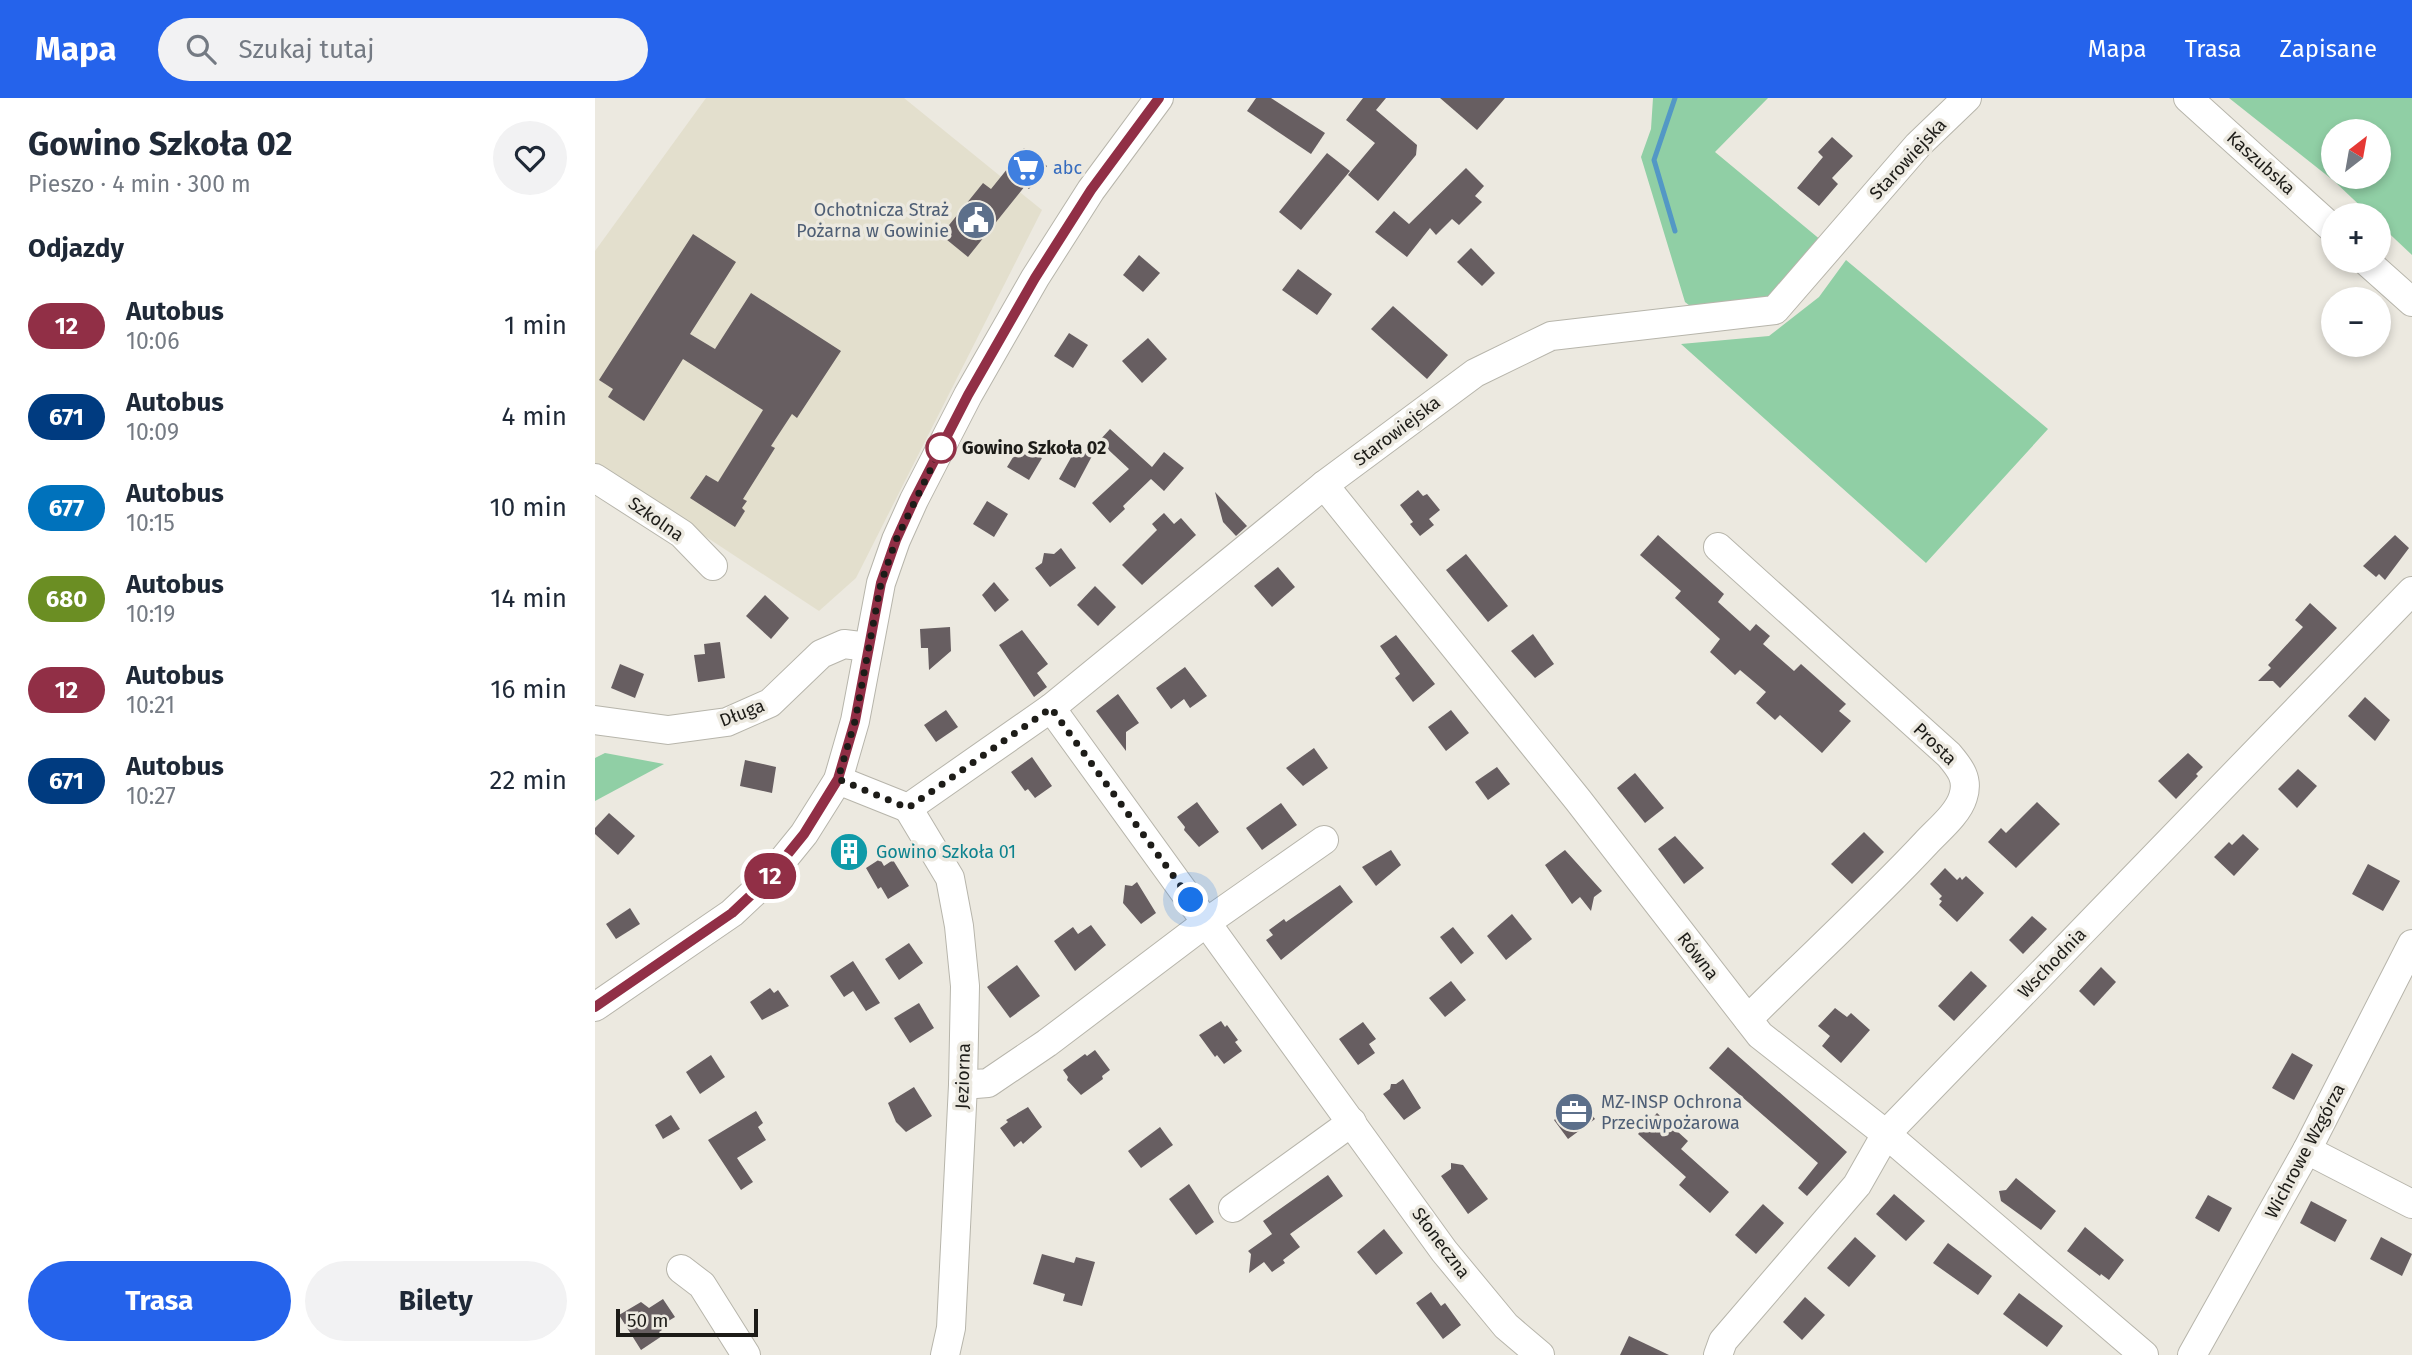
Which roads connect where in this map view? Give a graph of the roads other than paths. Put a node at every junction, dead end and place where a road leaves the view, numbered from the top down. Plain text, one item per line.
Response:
1 (1159, 98) edge
2 (1967, 98) edge
3 (2188, 98) edge
4 (2321, 218) edge
5 (2379, 273) edge
6 (2412, 302) edge
7 (595, 478) edge
8 (1324, 485) junction
9 (1718, 547) dead end
10 (713, 566) dead end
11 (2412, 590) edge
12 (869, 647) junction
13 (1051, 708) junction
14 (595, 720) edge
15 (838, 779) junction
16 (908, 808) junction
17 (1324, 841) dead end
18 (1207, 922) junction
19 (2412, 944) edge
20 (595, 1007) edge
21 (1748, 1019) junction
22 (963, 1085) junction
23 (1352, 1122) junction
24 (1886, 1134) junction
25 (2307, 1150) junction
26 (2412, 1204) edge
27 (1233, 1208) dead end
28 (681, 1269) dead end
29 (746, 1355) edge
30 (944, 1355) edge
31 (1540, 1355) edge
32 (1718, 1355) edge
33 (2144, 1355) edge
34 (2192, 1355) edge

1 - 12 street
2 - 8 street, Starowiejska
3 - 4 street, Kaszubska
5 - 6 street
7 - 10 street, Szkolna
8 - 13 street, Starowiejska
8 - 21 street, Równa
9 - 21 street, Prosta
11 - 24 street, Wschodnia
12 - 14 street, Długa
12 - 15 street
13 - 16 street, Starowiejska
13 - 18 street, Słoneczna
15 - 16 street
15 - 20 street
16 - 22 street, Jeziorna
17 - 18 street
18 - 22 street
18 - 23 street, Słoneczna
19 - 25 street, Wichrowe Wzgórza
21 - 24 street, Równa
22 - 30 street, Jeziorna
23 - 27 street
23 - 31 street, Słoneczna
24 - 32 street, Wschodnia
24 - 33 street, Równa
25 - 26 street
25 - 34 street, Wichrowe Wzgórza
28 - 29 street

